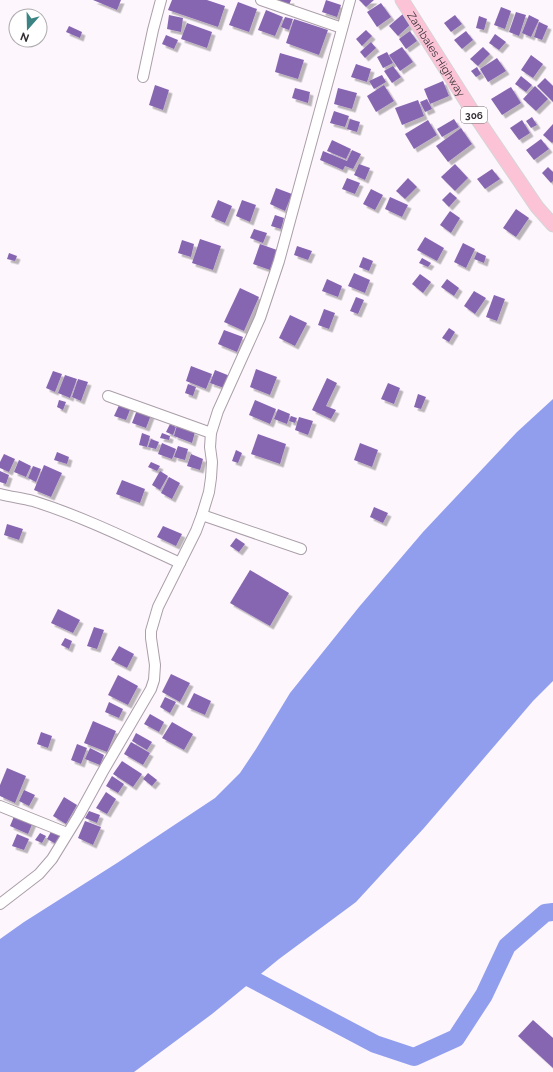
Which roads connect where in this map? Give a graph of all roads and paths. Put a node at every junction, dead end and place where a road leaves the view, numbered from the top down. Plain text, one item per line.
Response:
1 (161, 0) edge
2 (261, 0) edge
3 (350, 0) edge
4 (402, 0) edge
5 (342, 28) junction
6 (143, 77) dead end
7 (553, 225) edge
8 (108, 396) dead end
9 (211, 433) junction
10 (0, 494) edge
11 (202, 515) junction
12 (301, 548) dead end
13 (180, 564) junction
14 (0, 806) edge
15 (67, 833) junction
16 (0, 904) edge

1 - 6 street
2 - 5 street
3 - 5 street
4 - 7 main road, Zambales Highway / 306
5 - 9 street
8 - 9 street
9 - 11 street
10 - 13 street
11 - 12 street
11 - 13 street
13 - 15 street
14 - 15 street
15 - 16 street

